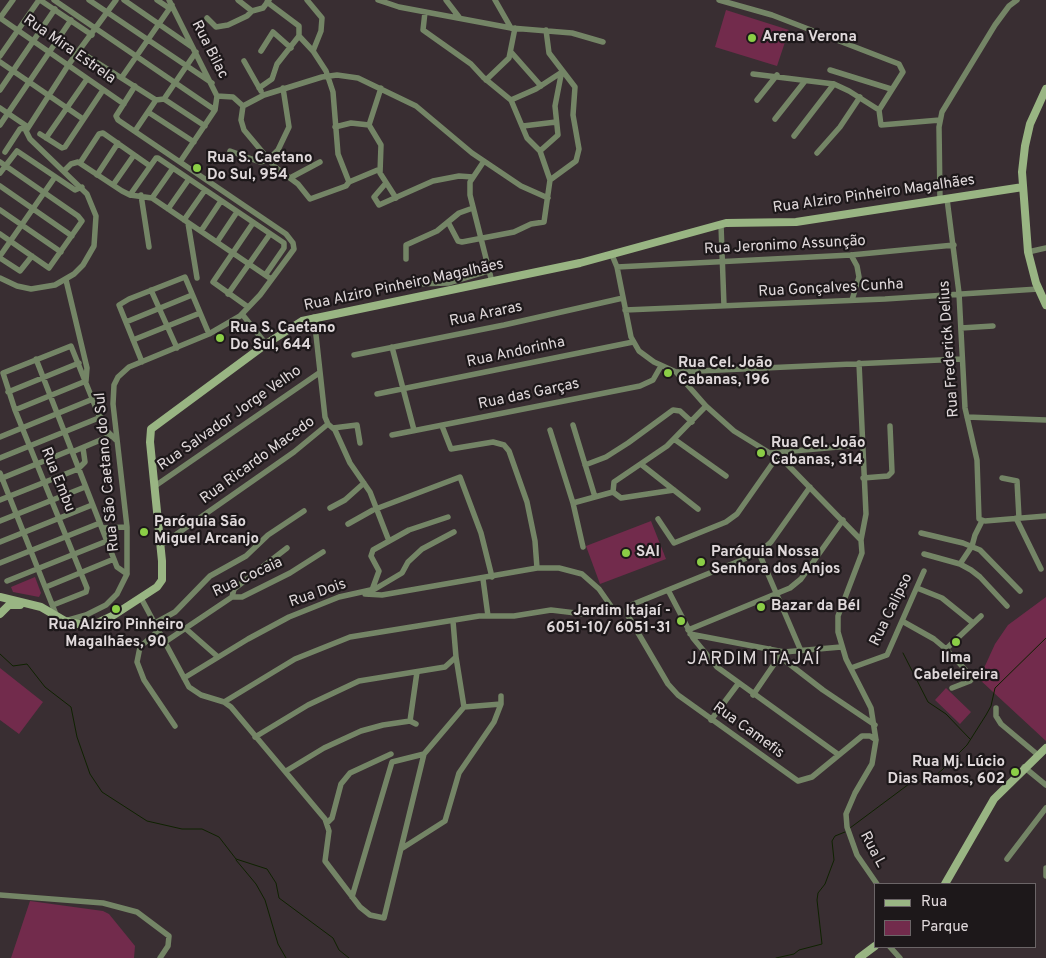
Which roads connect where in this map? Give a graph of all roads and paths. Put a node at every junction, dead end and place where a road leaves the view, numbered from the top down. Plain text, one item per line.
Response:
1 (13, 0) edge
2 (39, 0) edge
3 (89, 0) edge
4 (116, 0) edge
5 (124, 0) edge
6 (157, 0) edge
7 (238, 0) edge
8 (307, 0) edge
9 (378, 0) edge
10 (446, 0) edge
11 (495, 0) edge
12 (719, 0) edge
13 (1017, 0) edge
14 (56, 1) edge
15 (268, 1) edge
16 (170, 4) edge
17 (55, 9) junction
18 (252, 11) junction
19 (425, 12) junction
20 (107, 13) junction
21 (459, 17) junction
22 (0, 18) edge
23 (207, 18) dead end
24 (71, 20) junction
25 (158, 24) junction
26 (513, 28) junction
27 (18, 29) junction
28 (546, 30) junction
29 (94, 32) junction
30 (299, 36) junction
31 (34, 40) junction
32 (147, 40) junction
33 (603, 42) dead end
34 (291, 48) junction
35 (194, 50) junction
36 (50, 51) junction
37 (79, 51) junction
38 (261, 51) dead end
39 (313, 51) junction
40 (511, 52) junction
41 (0, 56) edge
42 (136, 56) junction
43 (244, 61) dead end
44 (0, 62) edge
45 (69, 64) junction
46 (186, 66) junction
47 (830, 70) dead end
48 (13, 71) junction
49 (562, 71) junction
50 (753, 74) dead end
51 (777, 75) junction
52 (328, 76) junction
53 (122, 77) junction
54 (87, 79) junction
55 (486, 80) junction
56 (805, 81) junction
57 (29, 82) junction
58 (175, 82) junction
59 (212, 83) junction
60 (834, 84) junction
61 (135, 86) junction
62 (541, 86) junction
63 (259, 88) junction
64 (283, 88) junction
65 (381, 88) junction
66 (892, 89) junction
67 (0, 90) edge
68 (103, 90) junction
69 (1046, 90) edge
70 (264, 94) junction
71 (48, 95) junction
72 (217, 96) junction
73 (860, 97) junction
74 (164, 98) junction
75 (156, 100) junction
76 (511, 100) junction
77 (757, 100) dead end
78 (124, 104) junction
79 (243, 106) junction
80 (0, 108) edge
81 (67, 108) junction
82 (215, 110) junction
83 (879, 110) junction
84 (148, 112) junction
85 (8, 113) junction
86 (83, 119) junction
87 (775, 119) dead end
88 (940, 120) junction
89 (556, 122) junction
90 (0, 125) edge
91 (205, 126) junction
92 (369, 126) junction
93 (523, 126) junction
94 (28, 127) junction
95 (335, 127) junction
96 (135, 132) junction
97 (40, 134) dead end
98 (794, 136) dead end
99 (46, 138) junction
100 (194, 142) junction
101 (118, 143) junction
102 (540, 151) junction
103 (5, 152) dead end
104 (230, 152) dead end
105 (817, 153) dead end
106 (134, 154) junction
107 (268, 160) junction
108 (484, 161) junction
109 (180, 162) junction
110 (320, 162) dead end
111 (80, 163) junction
112 (3, 164) edge
113 (150, 166) junction
114 (173, 168) junction
115 (380, 169) junction
116 (64, 171) junction
117 (0, 173) edge
118 (97, 174) junction
119 (55, 176) junction
120 (473, 177) junction
121 (290, 178) junction
122 (189, 179) junction
123 (550, 180) junction
124 (350, 182) junction
125 (386, 183) junction
126 (113, 185) junction
127 (0, 186) edge
128 (82, 187) junction
129 (1023, 187) junction
130 (205, 190) junction
131 (44, 193) junction
132 (130, 195) junction
133 (141, 196) junction
134 (152, 198) junction
135 (396, 198) junction
136 (548, 198) junction
137 (944, 200) junction
138 (221, 201) junction
139 (473, 208) junction
140 (33, 209) junction
141 (168, 209) junction
142 (0, 210) edge
143 (237, 212) junction
144 (186, 222) junction
145 (448, 222) junction
146 (253, 223) junction
147 (22, 225) junction
148 (720, 225) junction
149 (201, 231) junction
150 (0, 234) edge
151 (270, 234) junction
152 (72, 236) junction
153 (481, 238) junction
154 (10, 241) junction
155 (217, 242) junction
156 (954, 245) junction
157 (149, 247) dead end
158 (1046, 248) edge
159 (61, 252) junction
160 (233, 252) junction
161 (1028, 252) junction
162 (612, 255) junction
163 (850, 255) junction
164 (32, 256) junction
165 (0, 257) edge
166 (406, 258) dead end
167 (723, 262) junction
168 (249, 263) junction
169 (617, 267) junction
170 (488, 271) junction
171 (266, 274) junction
172 (0, 278) edge
173 (197, 278) dead end
174 (272, 279) junction
175 (66, 280) junction
176 (492, 282) junction
177 (416, 284) dead end
178 (1038, 289) junction
179 (151, 290) junction
180 (228, 294) junction
181 (959, 294) junction
182 (192, 295) junction
183 (623, 298) junction
184 (852, 300) junction
185 (1046, 305) edge
186 (724, 306) junction
187 (159, 308) junction
188 (248, 308) junction
189 (625, 310) junction
190 (200, 313) junction
191 (242, 314) junction
192 (314, 317) junction
193 (126, 322) junction
194 (166, 326) junction
195 (992, 326) dead end
196 (961, 328) junction
197 (209, 334) junction
198 (133, 340) junction
199 (633, 342) junction
200 (266, 344) junction
201 (392, 347) junction
202 (177, 348) junction
203 (354, 355) dead end
204 (36, 359) junction
205 (962, 359) junction
206 (142, 362) junction
207 (79, 363) junction
208 (859, 363) junction
209 (661, 366) junction
210 (676, 372) junction
211 (319, 373) junction
212 (43, 378) junction
213 (86, 381) junction
214 (404, 389) junction
215 (8, 392) junction
216 (377, 394) dead end
217 (50, 396) junction
218 (93, 399) junction
219 (706, 406) junction
220 (15, 410) junction
221 (57, 414) junction
222 (101, 417) junction
223 (967, 417) junction
224 (1046, 420) edge
225 (692, 422) junction
226 (573, 425) dead end
227 (331, 426) junction
228 (442, 426) junction
229 (890, 426) dead end
230 (22, 428) junction
231 (414, 430) junction
232 (550, 430) dead end
233 (64, 432) junction
234 (392, 435) dead end
235 (110, 436) junction
236 (0, 437) edge
237 (674, 440) junction
238 (117, 441) junction
239 (360, 443) dead end
240 (862, 445) junction
241 (30, 446) junction
242 (83, 448) junction
243 (794, 449) junction
244 (72, 451) junction
245 (770, 453) junction
246 (777, 457) junction
247 (0, 458) edge
248 (786, 463) junction
249 (37, 464) junction
250 (585, 465) junction
251 (642, 465) junction
252 (78, 469) junction
253 (726, 476) dead end
254 (1, 477) edge
255 (863, 478) junction
256 (1002, 478) dead end
257 (44, 482) junction
258 (364, 483) junction
259 (155, 486) junction
260 (85, 487) junction
261 (810, 487) junction
262 (674, 490) junction
263 (613, 492) junction
264 (9, 496) junction
265 (595, 497) junction
266 (0, 500) edge
267 (51, 500) junction
268 (573, 503) junction
269 (92, 505) junction
270 (330, 508) dead end
271 (376, 509) junction
272 (698, 509) dead end
273 (304, 511) dead end
274 (16, 514) junction
275 (1046, 516) edge
276 (448, 517) dead end
277 (59, 518) junction
278 (1018, 518) junction
279 (658, 519) dead end
280 (843, 520) junction
281 (0, 521) edge
282 (982, 521) junction
283 (348, 524) dead end
284 (101, 525) junction
285 (127, 527) junction
286 (454, 532) dead end
287 (24, 533) junction
288 (922, 533) dead end
289 (66, 536) junction
290 (861, 540) junction
291 (107, 541) junction
292 (389, 541) junction
293 (0, 542) edge
294 (161, 545) junction
295 (972, 546) junction
296 (583, 547) dead end
297 (288, 548) dead end
298 (31, 551) junction
299 (323, 552) dead end
300 (759, 553) junction
301 (74, 554) junction
302 (924, 554) dead end
303 (114, 559) junction
304 (0, 563) edge
305 (960, 564) junction
306 (537, 568) junction
307 (39, 569) junction
308 (1042, 569) dead end
309 (924, 571) dead end
310 (81, 573) junction
311 (127, 574) junction
312 (492, 577) junction
313 (484, 579) junction
314 (7, 581) dead end
315 (46, 587) junction
316 (917, 588) junction
317 (372, 590) junction
318 (668, 590) junction
319 (1020, 591) dead end
320 (49, 594) junction
321 (363, 594) junction
322 (777, 595) junction
323 (0, 597) edge
324 (232, 597) junction
325 (141, 598) junction
326 (0, 604) edge
327 (53, 605) junction
328 (1007, 606) dead end
329 (41, 609) junction
330 (613, 609) dead end
331 (0, 613) edge
332 (584, 614) dead end
333 (488, 616) junction
334 (981, 616) dead end
335 (57, 617) junction
336 (65, 621) junction
337 (453, 621) junction
338 (902, 621) junction
339 (155, 623) junction
340 (973, 623) junction
341 (185, 628) junction
342 (159, 630) junction
343 (689, 632) junction
344 (165, 642) junction
345 (841, 646) junction
346 (770, 649) junction
347 (946, 649) junction
348 (801, 651) junction
349 (218, 657) junction
350 (456, 657) junction
351 (779, 657) junction
352 (851, 668) junction
353 (417, 672) junction
354 (977, 672) dead end
355 (184, 678) junction
356 (973, 678) junction
357 (738, 684) junction
358 (952, 688) dead end
359 (753, 695) junction
360 (501, 696) dead end
361 (224, 702) junction
362 (501, 704) junction
363 (464, 707) junction
364 (996, 708) dead end
365 (712, 720) junction
366 (410, 721) junction
367 (416, 724) dead end
368 (874, 725) junction
369 (175, 726) dead end
370 (255, 737) junction
371 (876, 740) junction
372 (1046, 748) edge
373 (391, 754) dead end
374 (424, 754) junction
375 (839, 755) junction
376 (1038, 755) junction
377 (1024, 767) junction
378 (286, 771) junction
379 (1046, 785) edge
380 (1046, 808) edge
381 (327, 823) junction
382 (401, 849) junction
383 (1007, 858) dead end
384 (876, 883) edge
385 (946, 883) edge
386 (0, 895) edge
387 (352, 897) junction
388 (874, 947) edge
389 (891, 948) edge
390 (160, 958) edge
391 (859, 958) edge
392 (900, 958) edge

1 - 22 street
2 - 17 street
2 - 27 street
3 - 20 street
4 - 20 street
5 - 25 street
6 - 16 street
7 - 18 street
8 - 39 street
9 - 19 street
10 - 21 street
11 - 26 street
12 - 66 street
13 - 88 street
14 - 29 street
15 - 18 street
15 - 30 street
16 - 25 street
16 - 35 street, Rua Bilac
17 - 24 street
17 - 31 street
18 - 23 street
19 - 21 street
19 - 55 street
20 - 29 street
20 - 32 street
21 - 26 street
22 - 27 street, Rua Mira Estrela
24 - 29 street
24 - 36 street
25 - 32 street
25 - 35 street
26 - 28 street
26 - 40 street
27 - 31 street, Rua Mira Estrela
27 - 41 street
28 - 33 street
28 - 49 street
29 - 37 street
29 - 42 street
30 - 34 street
30 - 39 street
31 - 36 street, Rua Mira Estrela
31 - 48 street
32 - 42 street
32 - 46 street
34 - 38 street
34 - 63 street
35 - 46 street
35 - 59 street, Rua Bilac
36 - 45 street, Rua Mira Estrela
36 - 57 street
37 - 45 street
37 - 53 street
39 - 52 street
40 - 55 street
40 - 62 street
42 - 53 street
42 - 58 street
43 - 63 street
44 - 48 street
45 - 54 street, Rua Mira Estrela
45 - 71 street
46 - 58 street
46 - 59 street
47 - 66 street
48 - 57 street
48 - 67 street
49 - 62 street
49 - 89 street
49 - 123 street
50 - 51 street
51 - 56 street
51 - 77 street
52 - 64 street
52 - 65 street
52 - 95 street
53 - 61 street
54 - 68 street, Rua Mira Estrela
54 - 81 street
55 - 76 street
56 - 60 street
56 - 87 street
57 - 71 street
57 - 85 street
58 - 74 street
58 - 82 street
59 - 72 street, Rua Bilac
60 - 73 street
60 - 98 street
61 - 75 street
61 - 78 street
62 - 76 street
63 - 70 street
64 - 70 street
64 - 107 street
65 - 92 street
65 - 108 street
66 - 83 street
68 - 78 street, Rua Mira Estrela
68 - 86 street
69 - 129 street
70 - 79 street
71 - 81 street
71 - 94 street
72 - 79 street
72 - 82 street, Rua Bilac
73 - 83 street
73 - 105 street
74 - 75 street
74 - 91 street
75 - 84 street
76 - 93 street
78 - 96 street, Rua São Caetano do Sul
79 - 107 street
80 - 85 street
81 - 86 street
81 - 99 street
82 - 91 street, Rua Bilac
83 - 88 street
84 - 96 street
84 - 100 street
85 - 90 street
85 - 94 street
86 - 99 street
88 - 137 street, Rua Frederick Delius
89 - 93 street
89 - 102 street
91 - 100 street, Rua Bilac
92 - 95 street
92 - 115 street
93 - 102 street
94 - 103 street
94 - 116 street
95 - 124 street
96 - 109 street, Rua São Caetano do Sul
97 - 99 street
100 - 109 street, Rua Bilac
101 - 106 street
101 - 111 street
101 - 118 street
102 - 123 street
104 - 107 street
106 - 113 street
106 - 126 street
107 - 121 street
108 - 120 street
108 - 136 street
109 - 174 street, Rua São Caetano do Sul
110 - 121 street
111 - 116 street
111 - 118 street
112 - 117 street
112 - 119 street
112 - 131 street
113 - 114 street
113 - 132 street
114 - 122 street
114 - 134 street
115 - 124 street
115 - 125 street
116 - 128 street
118 - 126 street
119 - 128 street
119 - 131 street
120 - 135 street
120 - 139 street
121 - 124 street
122 - 130 street
122 - 141 street
123 - 136 street
125 - 135 street
125 - 135 street
126 - 132 street
127 - 140 street
128 - 175 street
129 - 137 street, Rua Alziro Pinheiro Magalhães
129 - 161 street
130 - 138 street
130 - 144 street
131 - 140 street
131 - 152 street
132 - 133 street
133 - 134 street
133 - 157 street
134 - 141 street
136 - 153 street
137 - 148 street, Rua Alziro Pinheiro Magalhães
137 - 156 street, Rua Frederick Delius
138 - 143 street
138 - 149 street
139 - 145 street
139 - 153 street
140 - 147 street
140 - 152 street
141 - 144 street
142 - 147 street
143 - 146 street
143 - 155 street
144 - 149 street
144 - 173 street
145 - 153 street
145 - 166 street
146 - 151 street
146 - 160 street
147 - 154 street
147 - 159 street
148 - 162 street, Rua Alziro Pinheiro Magalhães
148 - 167 street
149 - 155 street
150 - 154 street
151 - 168 street
151 - 171 street
152 - 159 street
153 - 170 street
154 - 164 street
154 - 165 street
155 - 160 street
156 - 163 street, Rua Jeronimo Assunção
156 - 181 street, Rua Frederick Delius
158 - 161 street
159 - 164 street
160 - 168 street
160 - 180 street
161 - 178 street
162 - 169 street
162 - 176 street, Rua Alziro Pinheiro Magalhães
163 - 167 street, Rua Jeronimo Assunção
163 - 184 street
164 - 165 street
167 - 169 street, Rua Jeronimo Assunção
167 - 186 street
168 - 171 street
168 - 180 street
169 - 183 street
170 - 176 street
170 - 177 street
171 - 174 street
172 - 175 street
174 - 188 street, Rua São Caetano do Sul
175 - 213 street
176 - 192 street, Rua Alziro Pinheiro Magalhães
178 - 181 street, Rua Gonçalves Cunha
178 - 185 street
179 - 182 street
179 - 187 street
179 - 193 street
180 - 188 street
181 - 184 street, Rua Gonçalves Cunha
181 - 196 street, Rua Frederick Delius
182 - 187 street
182 - 190 street
183 - 189 street
183 - 201 street, Rua Araras
184 - 186 street, Rua Gonçalves Cunha
186 - 189 street, Rua Gonçalves Cunha
187 - 193 street
187 - 194 street
188 - 191 street, Rua São Caetano do Sul
189 - 199 street
190 - 194 street
190 - 197 street
191 - 197 street, Rua São Caetano do Sul
191 - 200 street
192 - 200 street, Rua Alziro Pinheiro Magalhães
192 - 211 street, Rua Ricardo Macedo
193 - 198 street
194 - 198 street
194 - 202 street
195 - 196 street
196 - 205 street, Rua Frederick Delius
197 - 202 street, Rua São Caetano do Sul
198 - 206 street
199 - 209 street
199 - 214 street, Rua Andorinha
200 - 259 street, Rua Alziro Pinheiro Magalhães
201 - 203 street, Rua Araras
201 - 214 street
202 - 206 street, Rua São Caetano do Sul
204 - 207 street
204 - 212 street
204 - 215 street, Rua Embu
205 - 208 street
205 - 223 street, Rua Frederick Delius
206 - 238 street, Rua São Caetano do Sul
207 - 212 street
207 - 213 street
208 - 210 street
208 - 240 street
209 - 210 street
209 - 228 street, Rua das Garças
210 - 219 street
211 - 227 street, Rua Ricardo Macedo
211 - 259 street, Rua Salvador Jorge Velho
212 - 215 street
212 - 217 street
213 - 217 street
213 - 218 street
214 - 216 street, Rua Andorinha
214 - 231 street
215 - 220 street, Rua Embu
217 - 220 street
217 - 221 street
218 - 221 street
218 - 222 street
219 - 225 street
219 - 245 street
220 - 230 street, Rua Embu
221 - 230 street
221 - 233 street
222 - 233 street
222 - 235 street
223 - 224 street
223 - 282 street, Rua Frederick Delius
225 - 237 street
225 - 250 street
226 - 250 street
227 - 239 street
227 - 258 street
227 - 294 street, Rua Ricardo Macedo
228 - 231 street, Rua das Garças
228 - 306 street
229 - 255 street
230 - 236 street
230 - 241 street, Rua Embu
231 - 234 street, Rua das Garças
232 - 268 street
233 - 241 street
233 - 244 street
235 - 238 street
235 - 242 street
237 - 251 street
237 - 253 street
238 - 285 street, Rua São Caetano do Sul
240 - 243 street
240 - 255 street
241 - 247 street
241 - 249 street, Rua Embu
242 - 244 street
242 - 252 street
243 - 245 street
243 - 248 street
244 - 249 street
244 - 252 street
245 - 246 street
246 - 248 street
246 - 279 street
248 - 261 street
249 - 254 street
249 - 257 street, Rua Embu
250 - 265 street
251 - 262 street
251 - 263 street
252 - 257 street
252 - 260 street
254 - 264 street
255 - 290 street
256 - 278 street
257 - 264 street
257 - 267 street, Rua Embu
258 - 270 street
258 - 271 street
259 - 294 street, Rua Alziro Pinheiro Magalhães
260 - 267 street
260 - 269 street
261 - 280 street
261 - 300 street
262 - 263 street
262 - 272 street
263 - 265 street
264 - 266 street
264 - 274 street
265 - 268 street
267 - 274 street
267 - 277 street, Rua Embu
268 - 296 street
269 - 277 street
269 - 284 street
271 - 283 street
271 - 292 street
271 - 312 street
273 - 339 street
274 - 281 street
274 - 287 street
275 - 278 street
276 - 292 street
277 - 287 street
277 - 289 street, Rua Embu
278 - 282 street
278 - 308 street
280 - 290 street
280 - 322 street
282 - 295 street
284 - 285 street
284 - 289 street
284 - 291 street
285 - 311 street, Rua São Caetano do Sul
286 - 317 street, Rua Dois
287 - 293 street
287 - 298 street
288 - 295 street
289 - 298 street
289 - 301 street, Rua Embu
290 - 345 street
291 - 301 street
291 - 303 street
292 - 317 street
294 - 325 street, Rua Alziro Pinheiro Magalhães
295 - 305 street
295 - 319 street
297 - 324 street
298 - 304 street
298 - 307 street
299 - 324 street, Rua Cocaia
300 - 318 street
300 - 322 street
301 - 307 street
301 - 310 street, Rua Embu
302 - 305 street
303 - 310 street
303 - 311 street
305 - 328 street
306 - 312 street
306 - 330 street
307 - 314 street
307 - 315 street
309 - 316 street, Rua Calipso
310 - 315 street
310 - 327 street, Rua Embu
311 - 336 street, Rua São Caetano do Sul
312 - 313 street
313 - 321 street
313 - 333 street
315 - 320 street
316 - 338 street, Rua Calipso
316 - 340 street
317 - 321 street, Rua Dois
318 - 343 street
318 - 365 street, Rua Camefis
320 - 327 street
320 - 329 street
321 - 349 street, Rua Dois
322 - 343 street
322 - 348 street
323 - 329 street
324 - 341 street, Rua Cocaia
325 - 336 street, Rua Alziro Pinheiro Magalhães
325 - 339 street
326 - 331 street
327 - 335 street
329 - 331 street, Rua Alziro Pinheiro Magalhães
329 - 335 street, Rua Alziro Pinheiro Magalhães
332 - 333 street
333 - 337 street
334 - 340 street
335 - 336 street, Rua Alziro Pinheiro Magalhães
337 - 350 street
337 - 361 street
338 - 347 street
338 - 352 street, Rua Calipso
339 - 342 street
340 - 347 street
341 - 344 street, Rua Cocaia
341 - 349 street
342 - 344 street
342 - 369 street
343 - 346 street
343 - 357 street
344 - 355 street
345 - 348 street
345 - 352 street
346 - 348 street
346 - 351 street
347 - 356 street
349 - 355 street, Rua Dois
350 - 353 street
350 - 363 street
351 - 359 street
351 - 368 street
352 - 368 street
353 - 366 street
353 - 370 street
354 - 356 street
355 - 361 street
356 - 358 street
357 - 359 street
357 - 365 street
359 - 375 street
360 - 362 street
361 - 370 street
362 - 363 street
362 - 382 street
363 - 374 street
364 - 376 street
365 - 375 street, Rua Camefis
366 - 367 street
366 - 378 street
368 - 371 street
370 - 378 street
371 - 375 street, Rua Camefis
371 - 384 street, Rua L
372 - 376 street
373 - 381 street
374 - 382 street
374 - 387 street
376 - 377 street
377 - 379 street
377 - 385 street
378 - 381 street
380 - 383 street
381 - 387 street
382 - 387 street
386 - 390 street
388 - 391 street
389 - 392 street

